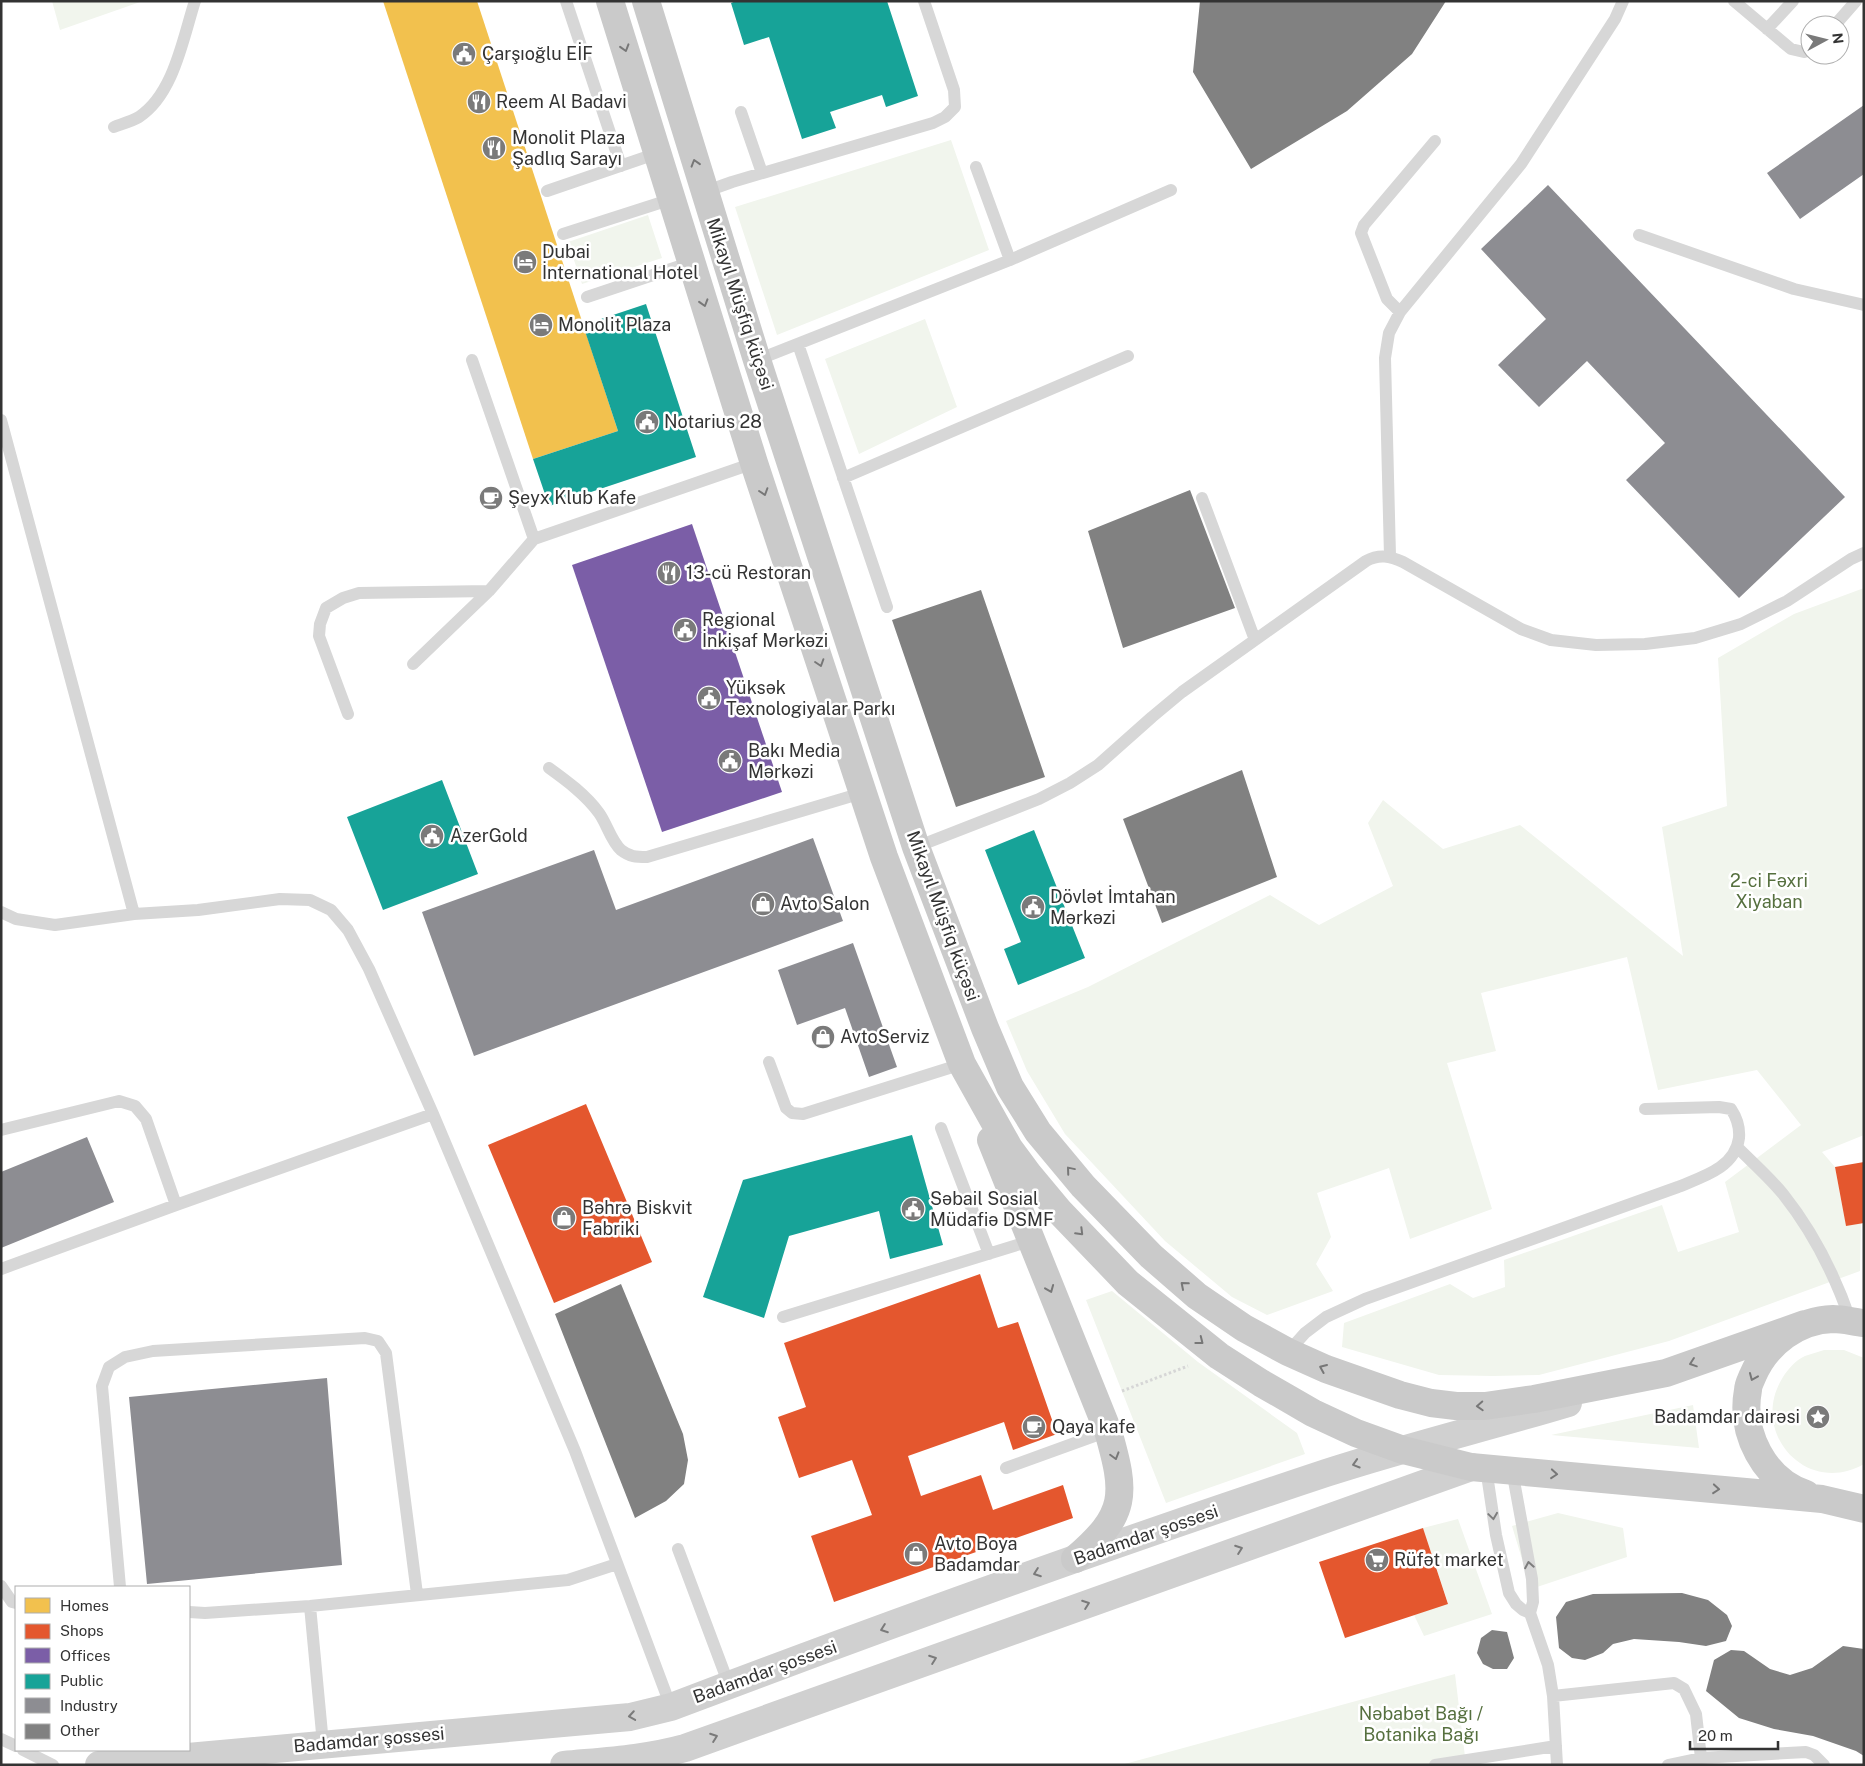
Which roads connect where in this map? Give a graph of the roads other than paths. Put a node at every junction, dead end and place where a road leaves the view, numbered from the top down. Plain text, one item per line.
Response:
1 (195, 1) edge
2 (566, 1) edge
3 (610, 1) edge
4 (646, 1) edge
5 (924, 1) edge
6 (1623, 1) edge
7 (1734, 1) edge
8 (1793, 1) edge
9 (1856, 1) edge
10 (1844, 15) edge
11 (1767, 29) junction
12 (1800, 51) edge
13 (740, 112) dead end
14 (114, 126) dead end
15 (1435, 141) dead end
16 (658, 152) junction
17 (621, 166) junction
18 (976, 167) dead end
19 (762, 173) junction
20 (1171, 190) dead end
21 (548, 191) dead end
22 (704, 192) junction
23 (672, 199) junction
24 (563, 234) dead end
25 (1639, 236) dead end
26 (1010, 260) junction
27 (692, 262) junction
28 (587, 297) dead end
29 (1864, 305) edge
30 (1400, 312) junction
31 (798, 344) junction
32 (1128, 356) dead end
33 (472, 360) dead end
34 (757, 360) junction
35 (1, 420) edge
36 (754, 463) junction
37 (843, 478) junction
38 (1202, 498) dead end
39 (534, 539) junction
40 (1864, 553) edge
41 (1390, 556) junction
42 (489, 591) junction
43 (887, 607) dead end
44 (1256, 640) junction
45 (413, 664) dead end
46 (348, 714) dead end
47 (549, 768) dead end
48 (862, 792) junction
49 (916, 846) junction
50 (1, 912) edge
51 (134, 914) junction
52 (769, 1062) dead end
53 (962, 1064) junction
54 (1645, 1109) dead end
55 (433, 1114) junction
56 (941, 1128) dead end
57 (1, 1130) edge
58 (1738, 1148) junction
59 (176, 1205) junction
60 (1030, 1241) junction
61 (989, 1254) junction
62 (1, 1269) edge
63 (783, 1317) dead end
64 (1858, 1322) edge
65 (1805, 1324) junction
66 (1288, 1352) junction
67 (1666, 1373) junction
68 (1108, 1431) junction
69 (1403, 1450) junction
70 (1006, 1468) dead end
71 (1490, 1468) junction
72 (1864, 1494) edge
73 (1822, 1499) junction
74 (1864, 1509) edge
75 (678, 1550) dead end
76 (1075, 1559) junction
77 (617, 1564) junction
78 (1, 1586) edge
79 (120, 1586) edge
80 (417, 1594) junction
81 (15, 1603) edge
82 (310, 1606) junction
83 (190, 1612) edge
84 (1530, 1613) junction
85 (730, 1685) junction
86 (1553, 1696) junction
87 (671, 1707) junction
88 (1, 1739) edge
89 (15, 1746) edge
90 (1556, 1746) junction
91 (685, 1748) junction
92 (25, 1751) edge
93 (324, 1754) edge
94 (1701, 1758) junction
95 (53, 1765) edge
96 (99, 1765) edge
97 (564, 1765) edge
98 (1435, 1765) edge
99 (1557, 1765) edge
100 (1668, 1765) edge
101 (1824, 1765) edge

1 - 14 lane
2 - 17 lane
3 -> 16 main road, Mikayıl Müşfiq küçəsi
22 -> 4 main road, Mikayıl Müşfiq küçəsi
5 - 19 lane
6 - 30 lane
7 - 11 lane
8 - 11 lane
9 - 10 lane
11 - 12 lane
13 - 19 lane
15 - 30 lane
16 - 17 lane
16 - 23 main road, Mikayıl Müşfiq küçəsi
17 - 21 lane
18 - 26 lane
19 - 22 lane
20 - 26 lane
22 - 34 main road, Mikayıl Müşfiq küçəsi
23 - 24 lane
23 - 27 main road, Mikayıl Müşfiq küçəsi
25 - 29 lane
26 - 31 lane
27 - 28 lane
27 -> 36 main road, Mikayıl Müşfiq küçəsi
30 - 41 lane
31 - 34 lane
31 - 37 lane
32 - 37 lane
33 - 39 lane
34 - 49 main road, Mikayıl Müşfiq küçəsi
35 - 51 lane
36 - 39 lane
36 -> 48 main road, Mikayıl Müşfiq küçəsi
37 - 43 lane
38 - 44 lane
39 - 42 lane
40 - 41 lane
41 - 44 lane
42 - 45 lane
42 - 46 lane
44 - 49 lane
47 - 48 lane
48 - 53 main road, Mikayıl Müşfiq küçəsi
66 -> 49 main road, Mikayıl Müşfiq küçəsi
50 - 51 lane
51 - 55 lane
52 - 53 lane
53 - 60 main road
53 -> 69 main road, Mikayıl Müşfiq küçəsi
54 - 58 lane
55 - 59 lane
55 - 77 lane
56 - 61 lane
57 - 59 lane
58 - 64 lane
58 - 66 lane
59 - 62 lane
60 - 61 lane
60 -> 68 main road
61 - 63 lane
64 - 65 main road
65 -> 67 main road, Mikayıl Müşfiq küçəsi
65 -> 73 main road
67 -> 66 main road, Mikayıl Müşfiq küçəsi
67 - 69 main road, Badamdar şossesi
68 - 70 lane
68 -> 76 main road
69 - 71 main road, Mikayıl Müşfiq küçəsi
69 -> 76 main road, Badamdar şossesi
71 -> 73 main road, Mikayıl Müşfiq küçəsi
84 -> 71 lane
71 -> 84 lane
91 -> 71 main road
72 - 73 main road
73 - 74 main road
75 - 85 lane
76 -> 85 main road, Badamdar şossesi
77 - 80 lane
77 - 87 lane
78 - 81 lane
79 - 80 lane
80 - 82 lane
82 - 83 lane
82 - 93 lane
84 - 86 lane
85 - 87 main road, Badamdar şossesi
86 - 90 lane
86 - 94 lane
87 - 91 main road
87 -> 93 main road, Badamdar şossesi
88 - 89 lane
90 - 98 lane
90 - 99 lane
91 - 97 main road
92 - 95 lane
93 - 96 main road, Badamdar şossesi
94 - 100 lane
94 - 101 lane

